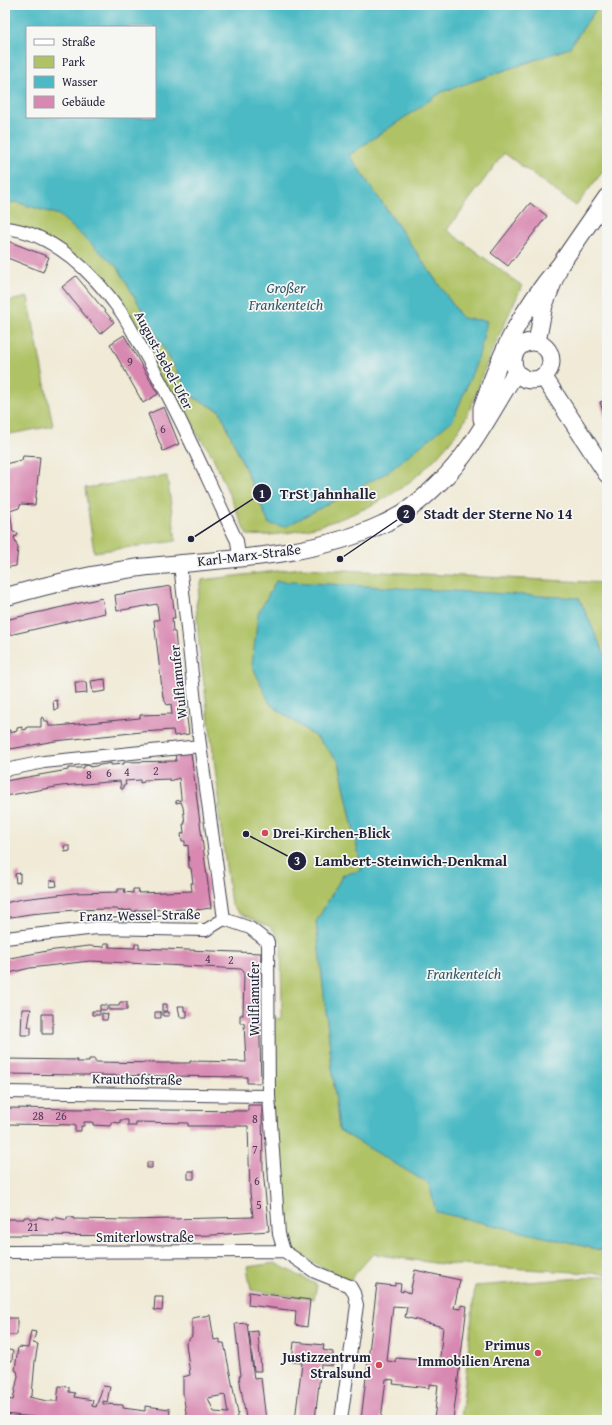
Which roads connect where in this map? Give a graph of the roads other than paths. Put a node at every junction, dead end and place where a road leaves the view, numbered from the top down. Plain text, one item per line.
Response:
1 (607, 197) edge
2 (5, 228) edge
3 (560, 265) junction
4 (537, 342) junction
5 (516, 372) junction
6 (543, 376) junction
7 (481, 429) junction
8 (607, 474) edge
9 (239, 557) junction
10 (180, 564) junction
11 (5, 597) edge
12 (200, 746) junction
13 (5, 770) edge
14 (224, 919) junction
15 (5, 938) edge
16 (5, 1092) edge
17 (269, 1096) junction
18 (284, 1251) junction
19 (5, 1252) edge
20 (341, 1420) edge

1 - 3 main road
2 - 9 street, August-Bebel-Ufer
3 - 4 main road
3 - 7 main road
4 - 5 main road
4 - 6 main road
5 - 6 main road
5 - 7 main road, Karl-Marx-Straße
6 - 8 main road
7 - 9 main road, Karl-Marx-Straße
9 - 10 main road, Karl-Marx-Straße
10 - 11 main road, Karl-Marx-Straße
10 - 12 street, Wulflamufer
12 - 13 street
12 - 14 street, Wulflamufer
14 - 15 street, Franz-Wessel-Straße
14 - 17 street, Wulflamufer
16 - 17 street, Krauthofstraße
17 - 18 street, Wulflamufer
18 - 19 street, Smiterlowstraße
18 - 20 street

